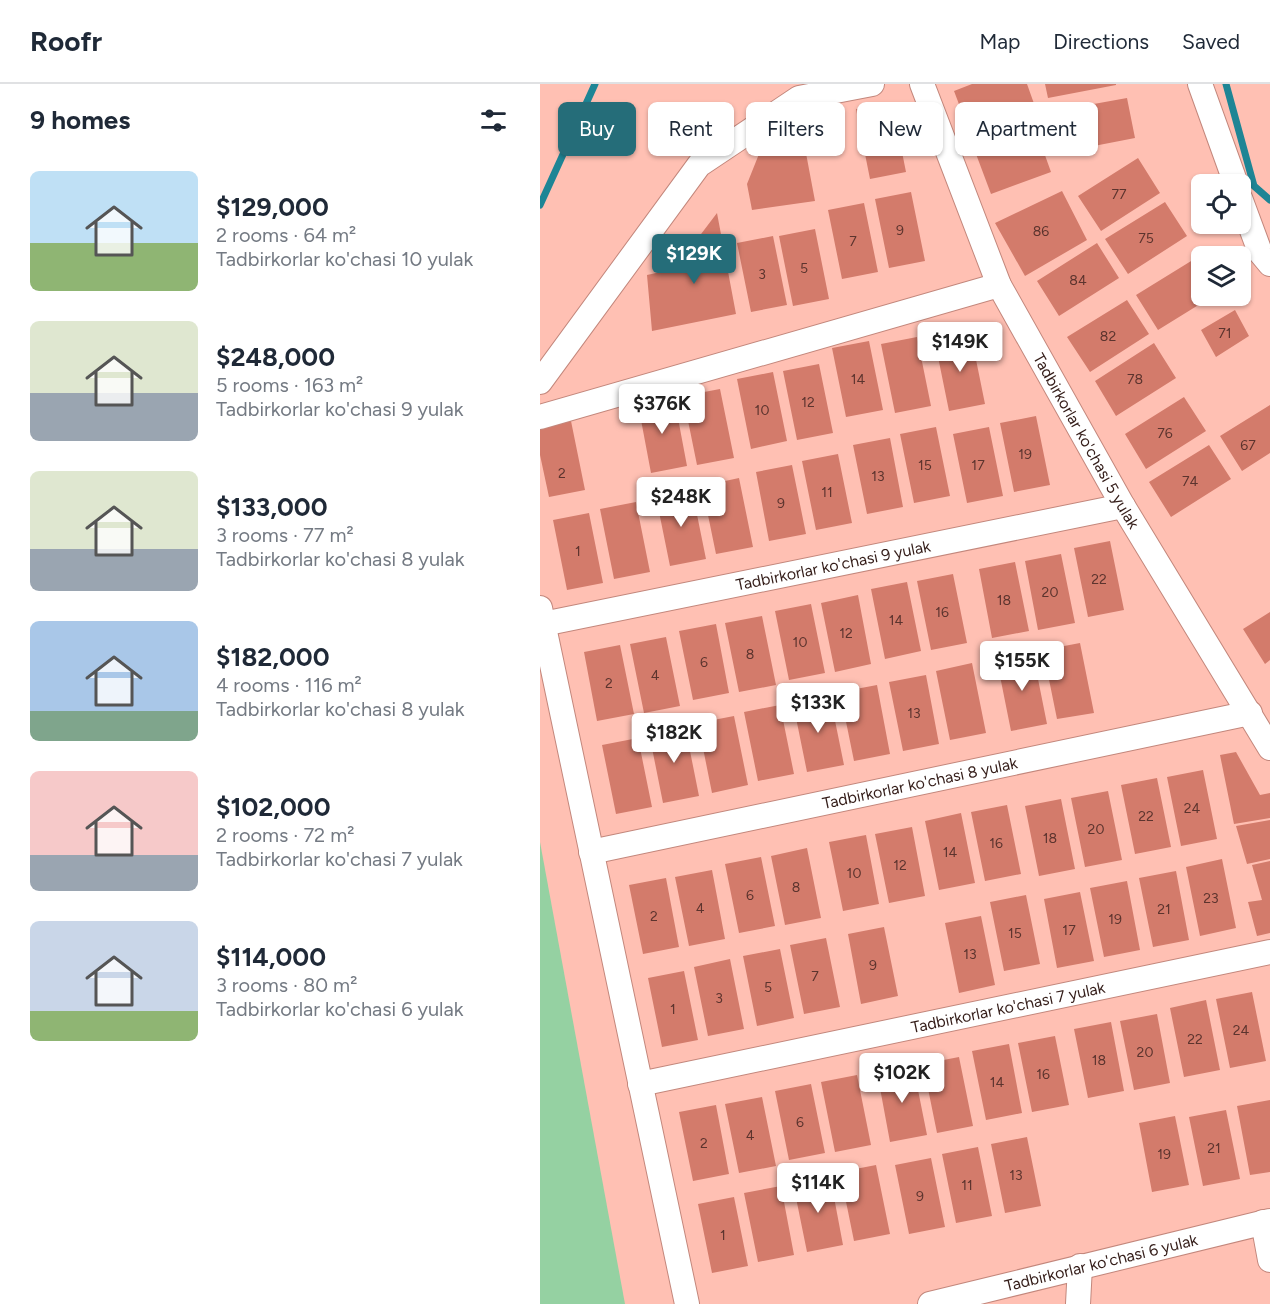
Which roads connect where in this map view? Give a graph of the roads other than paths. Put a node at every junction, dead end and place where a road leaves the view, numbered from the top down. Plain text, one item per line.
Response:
1 (872, 84) edge
2 (922, 84) edge
3 (1200, 84) edge
4 (1232, 174) edge
5 (1251, 228) edge
6 (1270, 264) edge
7 (999, 285) junction
8 (540, 382) edge
9 (540, 417) edge
10 (1124, 506) junction
11 (541, 616) edge
12 (1250, 713) junction
13 (1270, 748) edge
14 (591, 852) junction
15 (1270, 952) edge
16 (640, 1084) junction
17 (1266, 1222) edge
18 (1270, 1260) edge
19 (1080, 1266) junction
20 (687, 1304) edge
21 (930, 1304) edge
22 (1078, 1304) edge

1 - 8 street
2 - 7 street, Tadbirkorlar ko'chasi 5 yulak
3 - 4 street
5 - 6 street
7 - 9 street
7 - 10 street, Tadbirkorlar ko'chasi 5 yulak
10 - 11 street, Tadbirkorlar ko'chasi 9 yulak
10 - 12 street, Tadbirkorlar ko'chasi 5 yulak
11 - 14 street
12 - 13 street, Tadbirkorlar ko'chasi 5 yulak
12 - 14 street, Tadbirkorlar ko'chasi 8 yulak
14 - 16 street
15 - 16 street, Tadbirkorlar ko'chasi 7 yulak
16 - 20 street
17 - 18 street
17 - 19 street, Tadbirkorlar ko'chasi 6 yulak
19 - 21 street, Tadbirkorlar ko'chasi 6 yulak
19 - 22 street

